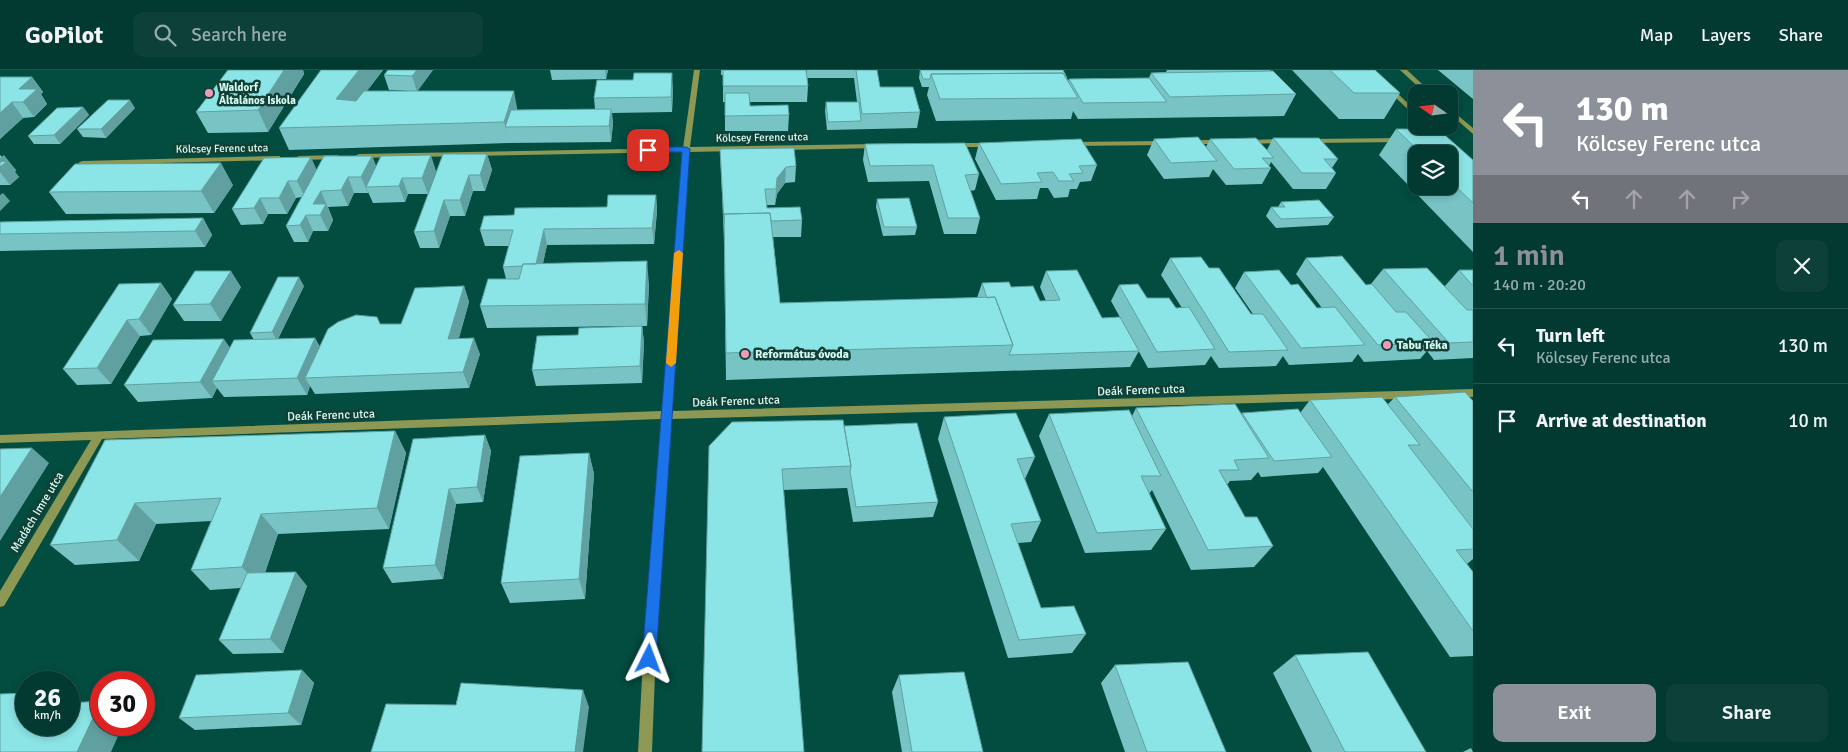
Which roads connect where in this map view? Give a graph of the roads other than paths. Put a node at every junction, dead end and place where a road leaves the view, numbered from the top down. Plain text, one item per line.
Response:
1 (696, 70) edge
2 (1369, 70) edge
3 (1402, 70) edge
4 (1420, 85) edge
5 (1408, 107) edge
6 (1458, 118) edge
7 (1473, 132) edge
8 (1413, 139) edge
9 (1294, 141) edge
10 (1304, 141) edge
11 (1184, 142) edge
12 (1174, 143) edge
13 (1065, 144) edge
14 (1005, 145) edge
15 (885, 146) edge
16 (945, 146) edge
17 (686, 149) junction
18 (353, 156) edge
19 (343, 157) edge
20 (285, 158) edge
21 (294, 158) edge
22 (82, 163) edge
23 (1473, 393) edge
24 (667, 415) junction
25 (98, 436) junction
26 (0, 439) edge
27 (0, 602) edge
28 (645, 752) edge

1 - 17 street
2 - 5 street
3 - 4 street
6 - 7 street
8 - 10 street
9 - 11 street
12 - 13 street
14 - 16 street
15 - 17 street, Kölcsey Ferenc utca
17 - 18 street, Kölcsey Ferenc utca
17 - 24 street
19 - 21 street
20 - 22 street, Kölcsey Ferenc utca
23 - 24 street, Deák Ferenc utca
24 - 25 street, Deák Ferenc utca
24 - 28 street
25 - 26 street, Deák Ferenc utca
25 - 27 street, Madách Imre utca

